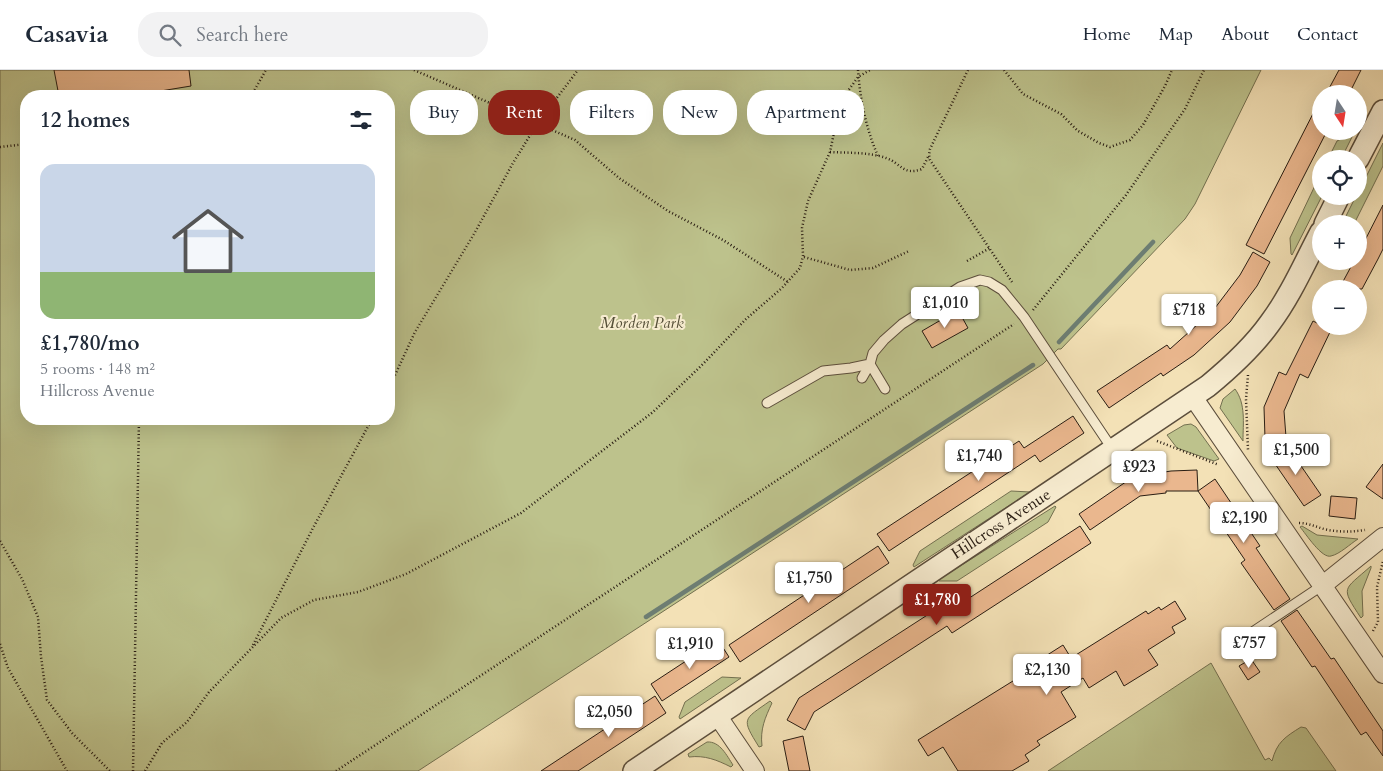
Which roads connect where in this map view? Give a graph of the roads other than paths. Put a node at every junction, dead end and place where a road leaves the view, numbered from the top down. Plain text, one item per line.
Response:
1 (1383, 111) edge
2 (1363, 150) edge
3 (1312, 249) edge
4 (870, 364) junction
5 (862, 378) dead end
6 (885, 389) dead end
7 (1193, 397) junction
8 (767, 403) dead end
9 (1113, 450) junction
10 (1375, 533) edge
11 (1323, 585) junction
12 (1234, 642) dead end
13 (1383, 674) edge
14 (716, 714) junction
15 (634, 771) edge
16 (755, 771) edge

1 - 2 street
3 - 7 street, Hillcross Avenue
4 - 5 lane
4 - 6 lane
4 - 8 lane
4 - 9 lane
7 - 9 street, Hillcross Avenue
7 - 11 street
9 - 14 street, Hillcross Avenue
10 - 11 street
11 - 12 lane
11 - 13 street
14 - 15 street, Hillcross Avenue
14 - 16 street

